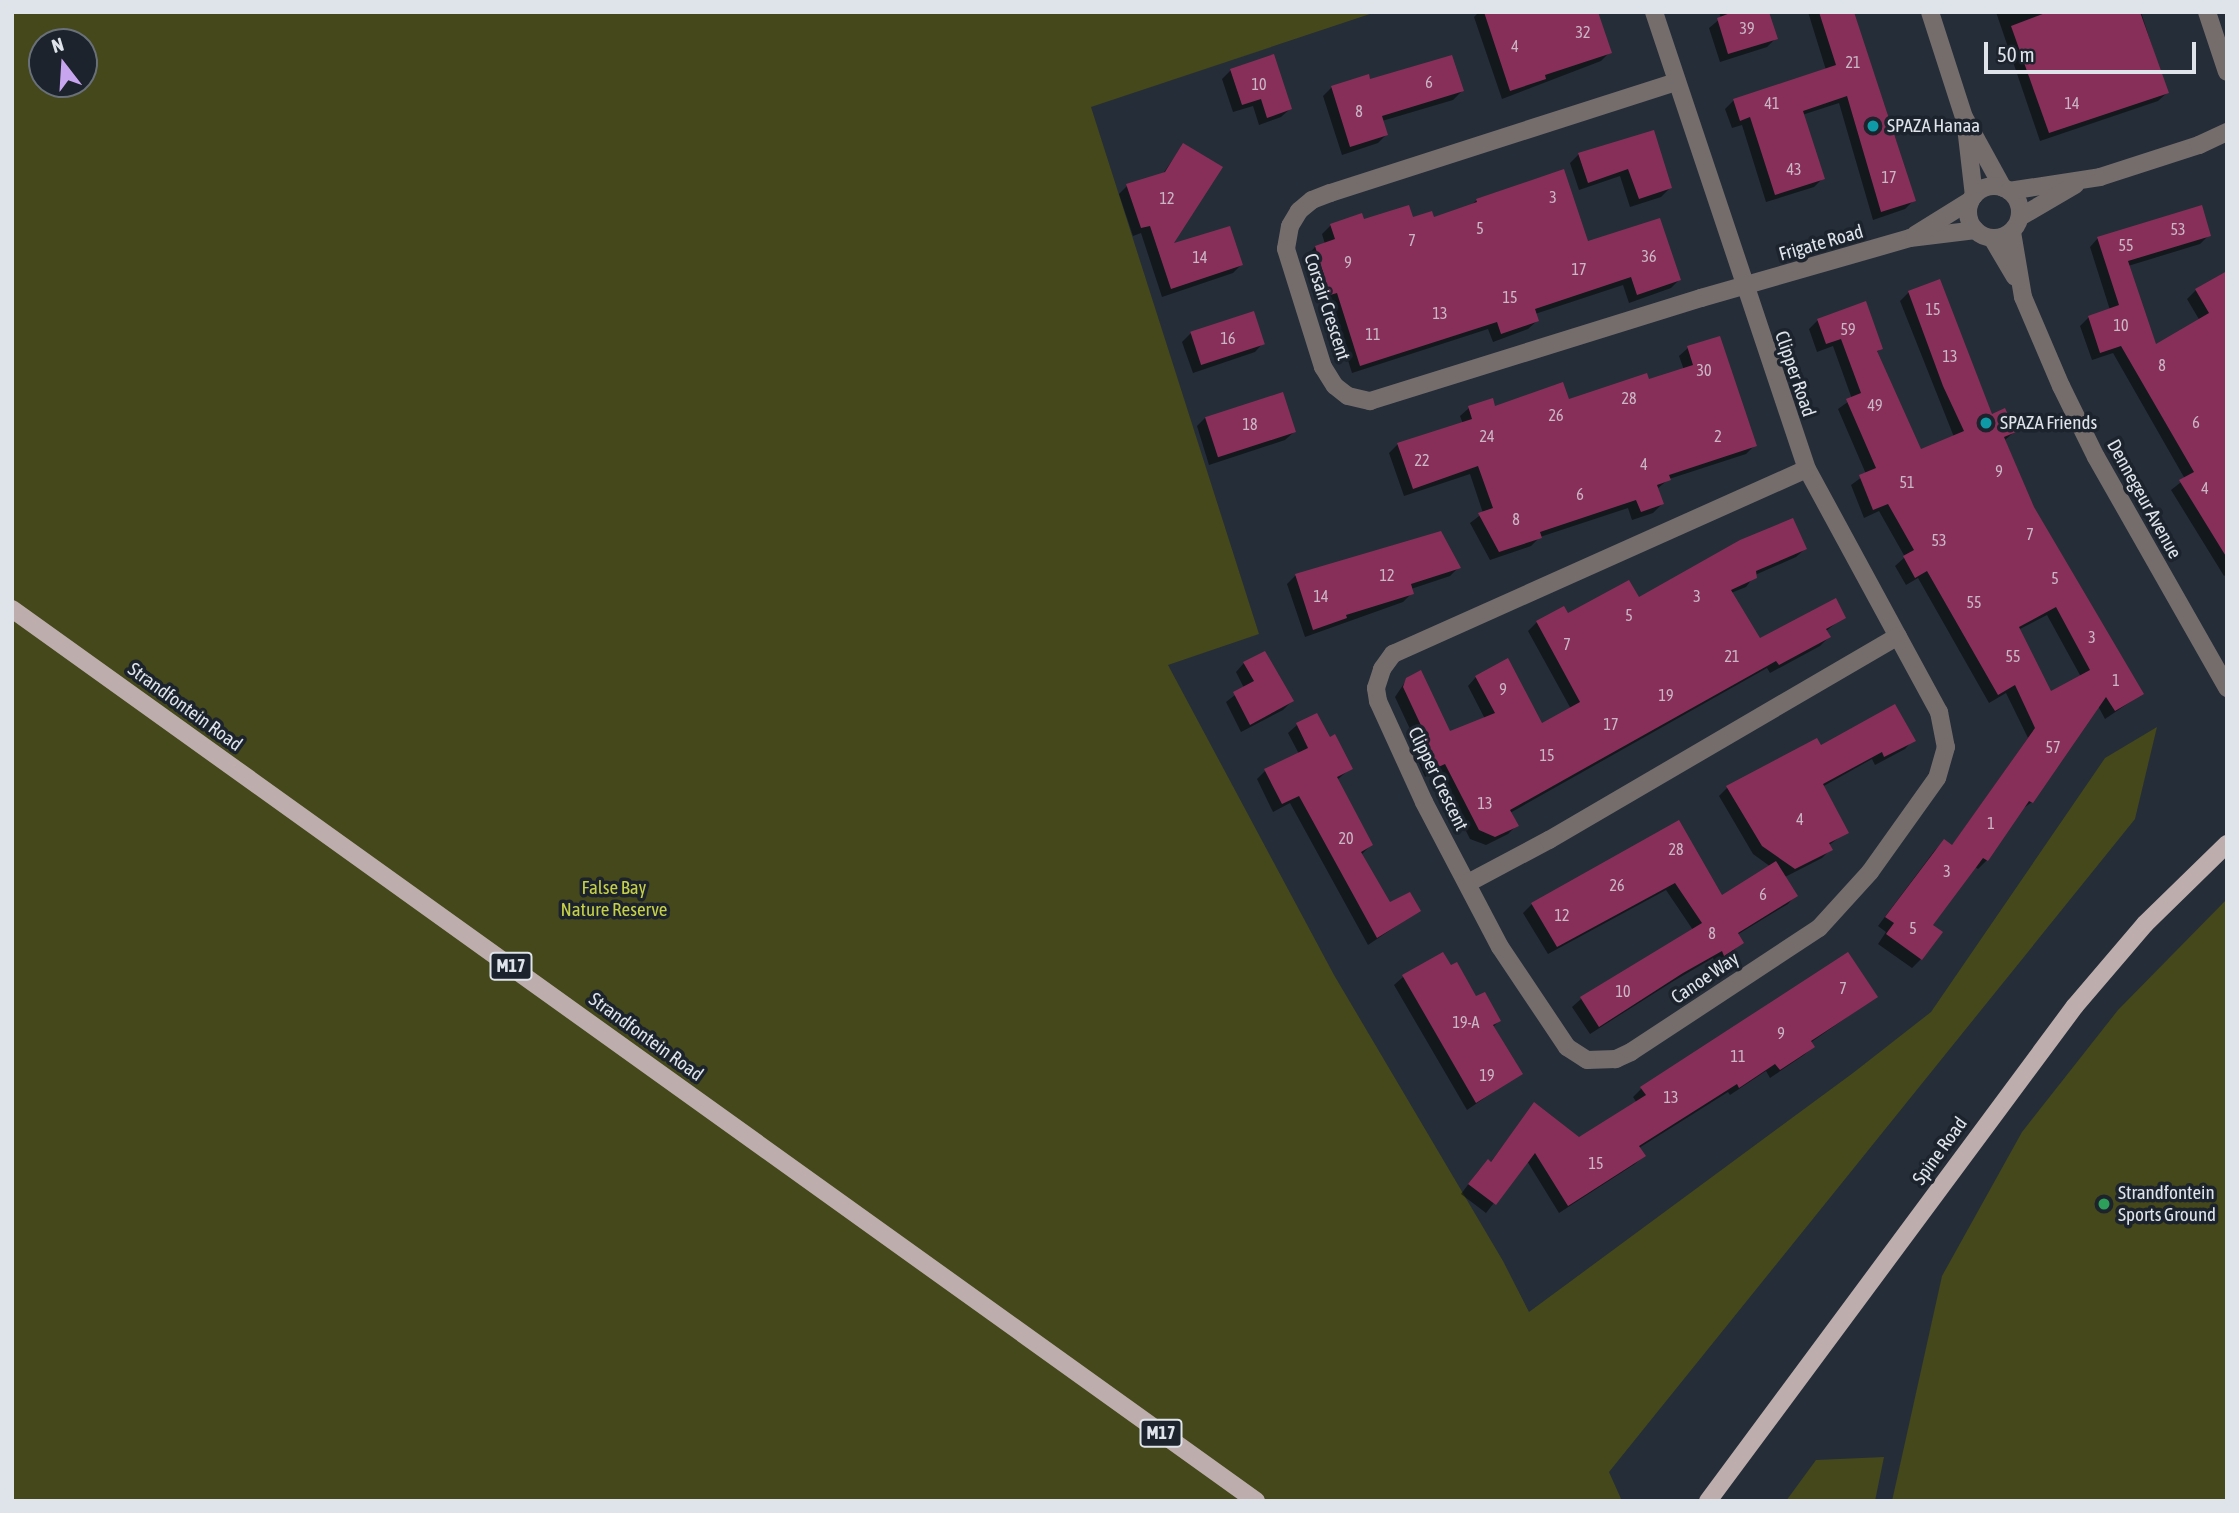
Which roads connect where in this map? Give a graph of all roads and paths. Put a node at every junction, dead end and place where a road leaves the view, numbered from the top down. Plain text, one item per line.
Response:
1 (1654, 12) edge
2 (1930, 12) edge
3 (2207, 12) edge
4 (2227, 72) edge
5 (1676, 82) junction
6 (1964, 117) junction
7 (2227, 132) edge
8 (2084, 180) junction
9 (2006, 189) junction
10 (1972, 197) junction
11 (2016, 224) junction
12 (1984, 234) junction
13 (1909, 238) junction
14 (2020, 286) junction
15 (1744, 287) junction
16 (1807, 469) junction
17 (12, 609) edge
18 (1898, 636) junction
19 (2227, 688) edge
20 (1945, 729) joint
21 (2227, 844) edge
22 (1468, 883) junction
23 (1255, 1501) edge
24 (1707, 1501) edge

1 - 5 street, Clipper Road
2 - 6 street
3 - 4 street
5 - 15 street, Clipper Road
5 - 15 street, Corsair Crescent
6 - 9 street
6 - 10 street
7 - 8 street
8 - 9 street
8 - 11 street
9 - 10 street
9 - 11 street
10 - 12 street
10 - 13 street, Frigate Road
11 - 12 street
11 - 14 street, Dennegeur Avenue
12 - 13 street, Frigate Road
12 - 14 street, Dennegeur Avenue
13 - 15 street, Frigate Road
14 - 19 street, Dennegeur Avenue
15 - 16 street, Clipper Road
16 - 18 street, Clipper Road
16 - 22 street, Clipper Crescent
17 - 23 main road, Strandfontein Road / M17
18 - 20 street, Clipper Road
18 - 22 street
20 - 22 street, Canoe Way
21 - 24 main road, Spine Road

